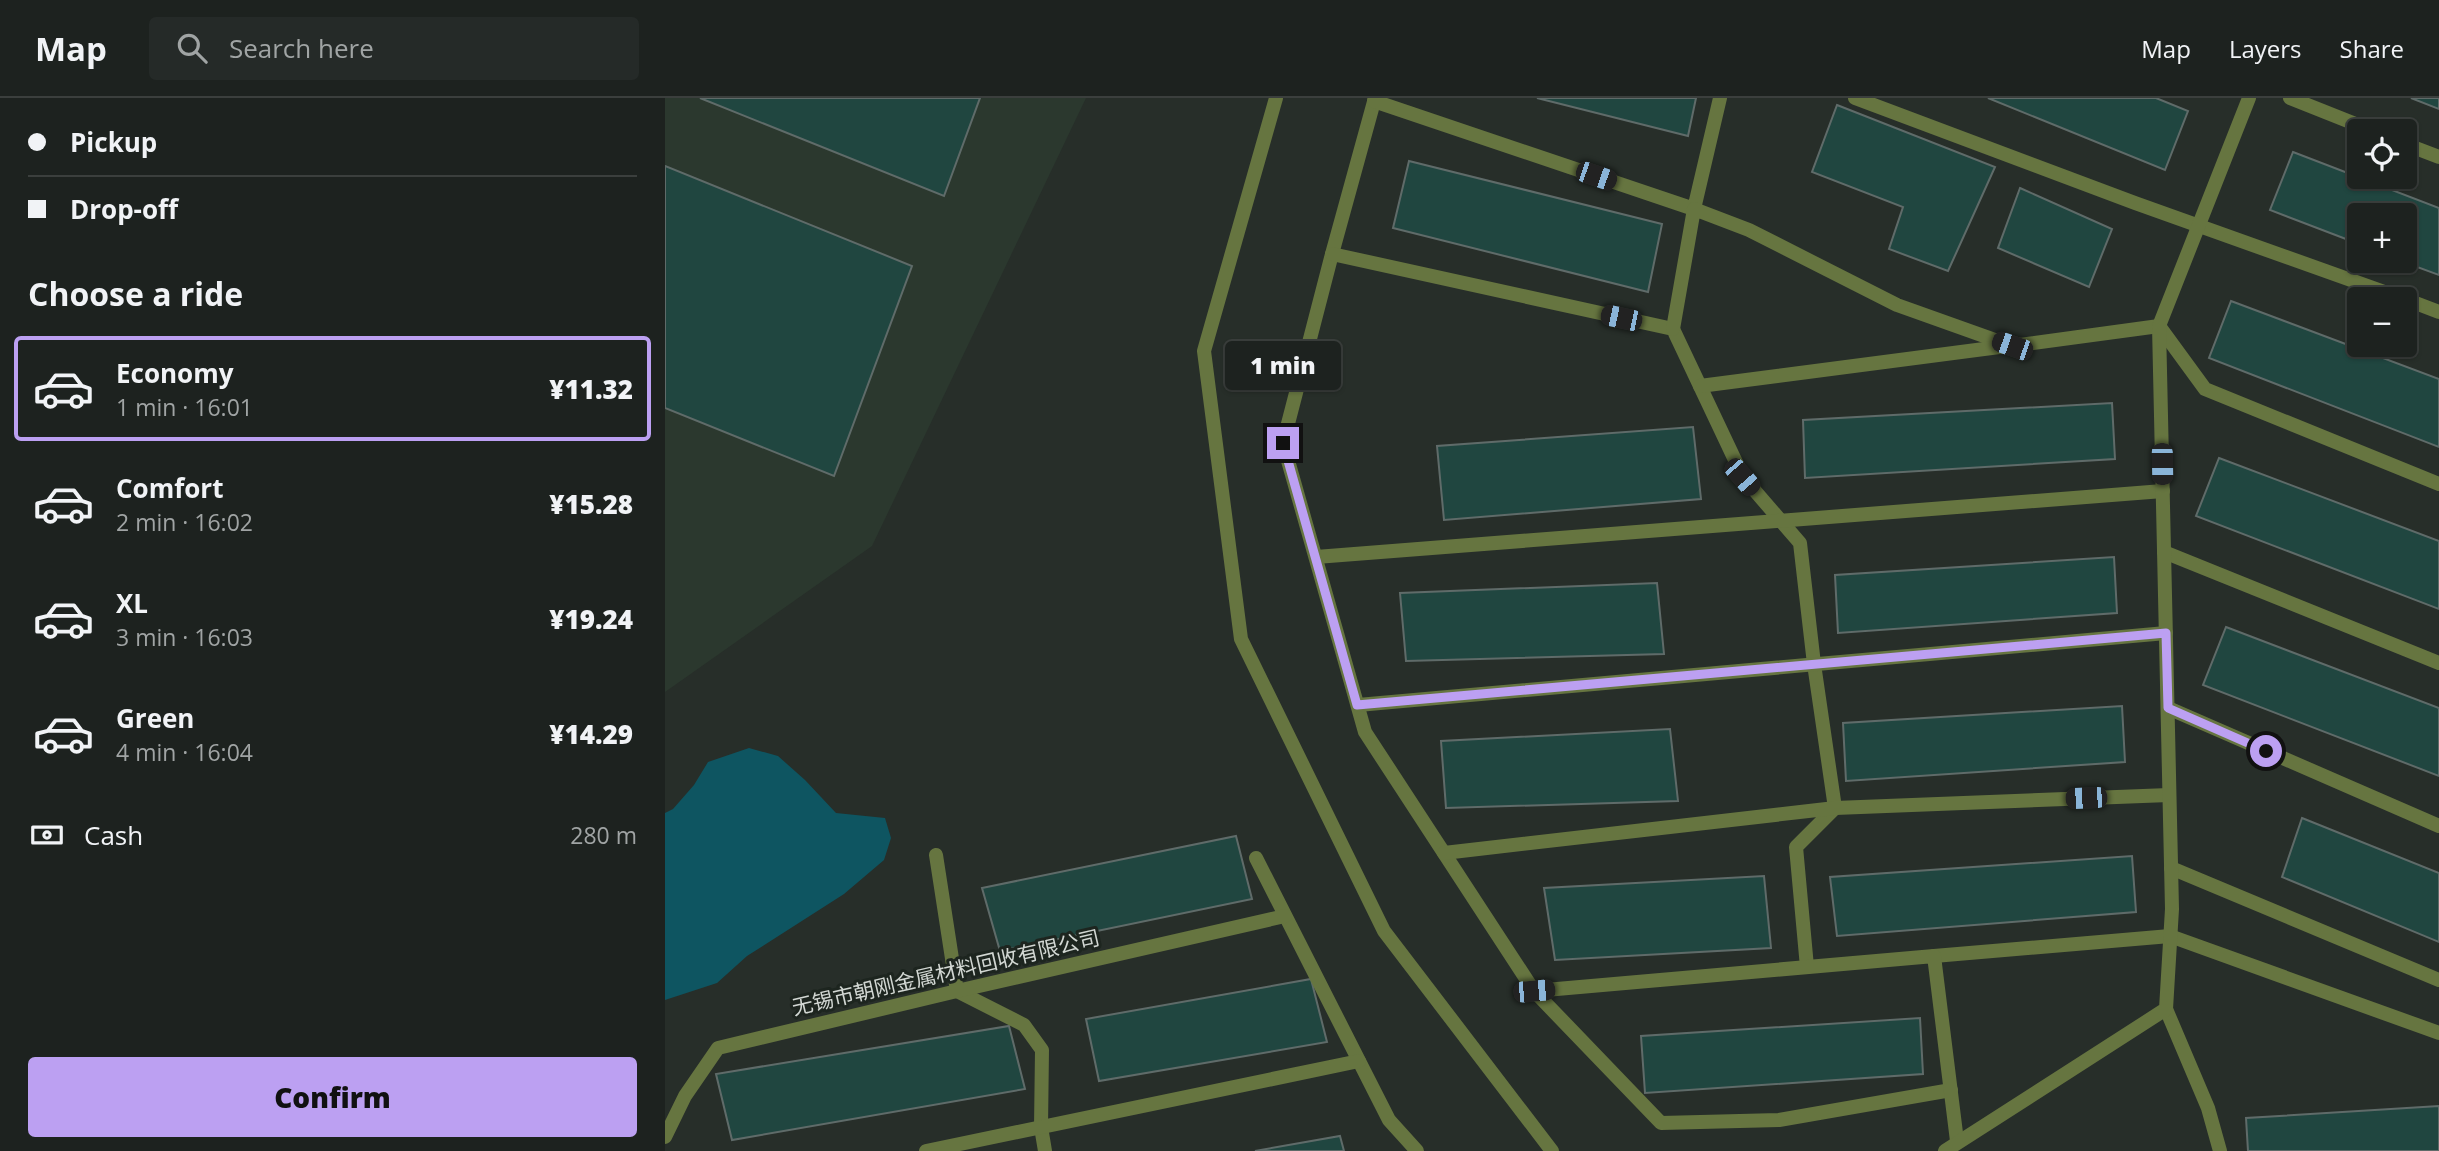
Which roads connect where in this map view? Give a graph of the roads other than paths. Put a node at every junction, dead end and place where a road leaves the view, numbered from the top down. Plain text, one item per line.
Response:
1 (1276, 98) edge
2 (1720, 98) edge
3 (1856, 98) edge
4 (2249, 98) edge
5 (2291, 98) edge
6 (1375, 99) edge
7 (2347, 121) edge
8 (2417, 149) edge
9 (2439, 157) edge
10 (1694, 209) junction
11 (2199, 226) junction
12 (1332, 254) junction
13 (2370, 287) edge
14 (2417, 304) edge
15 (2439, 312) edge
16 (2159, 326) junction
17 (1673, 330) junction
18 (2012, 346) junction
19 (1700, 386) junction
20 (2439, 484) edge
21 (2163, 491) junction
22 (1781, 521) junction
23 (2164, 552) junction
24 (1316, 557) junction
25 (2166, 633) junction
26 (2439, 663) edge
27 (1814, 664) junction
28 (1357, 705) junction
29 (2168, 708) junction
30 (2169, 795) junction
31 (1835, 808) junction
32 (2439, 826) edge
33 (1444, 853) junction
34 (936, 855) dead end
35 (1256, 859) dead end
36 (2171, 868) junction
37 (1285, 916) junction
38 (2170, 936) junction
39 (1934, 956) junction
40 (1807, 967) junction
41 (2439, 981) edge
42 (957, 991) junction
43 (1534, 991) junction
44 (2166, 1009) junction
45 (2439, 1033) edge
46 (1359, 1061) junction
47 (1951, 1090) junction
48 (1041, 1127) junction
49 (665, 1137) edge
50 (1951, 1146) edge
51 (926, 1151) edge
52 (1045, 1151) edge
53 (1417, 1151) edge
54 (1552, 1151) edge
55 (2220, 1151) edge

1 - 54 street
2 - 10 street
3 - 11 street
4 - 11 street
5 - 7 street
6 - 10 street
6 - 12 street
8 - 9 street
10 - 17 street
10 - 18 street
11 - 13 street
11 - 16 street
12 - 17 street
12 - 24 street
14 - 15 street
16 - 18 street
16 - 20 street
16 - 21 street
17 - 19 street
18 - 19 street
19 - 22 street
21 - 22 street
21 - 23 street
22 - 24 street
22 - 27 street
23 - 25 street
23 - 26 street
24 - 28 street
25 - 27 street
25 - 29 street
27 - 28 street
27 - 31 street
28 - 33 street
29 - 30 street
29 - 32 street
30 - 31 street
30 - 36 street
31 - 33 street
31 - 40 street
33 - 43 street
34 - 42 street
35 - 37 street
36 - 38 street
36 - 41 street
37 - 42 street, 无锡市朝刚金属材料回收有限公司
37 - 46 street
38 - 39 street
38 - 44 street
38 - 45 street
39 - 40 street
39 - 47 street
40 - 43 street
42 - 48 street
42 - 49 street, 无锡市朝刚金属材料回收有限公司
43 - 47 street
44 - 50 street
44 - 55 street
46 - 48 street
46 - 53 street
47 - 50 street
48 - 51 street
48 - 52 street

